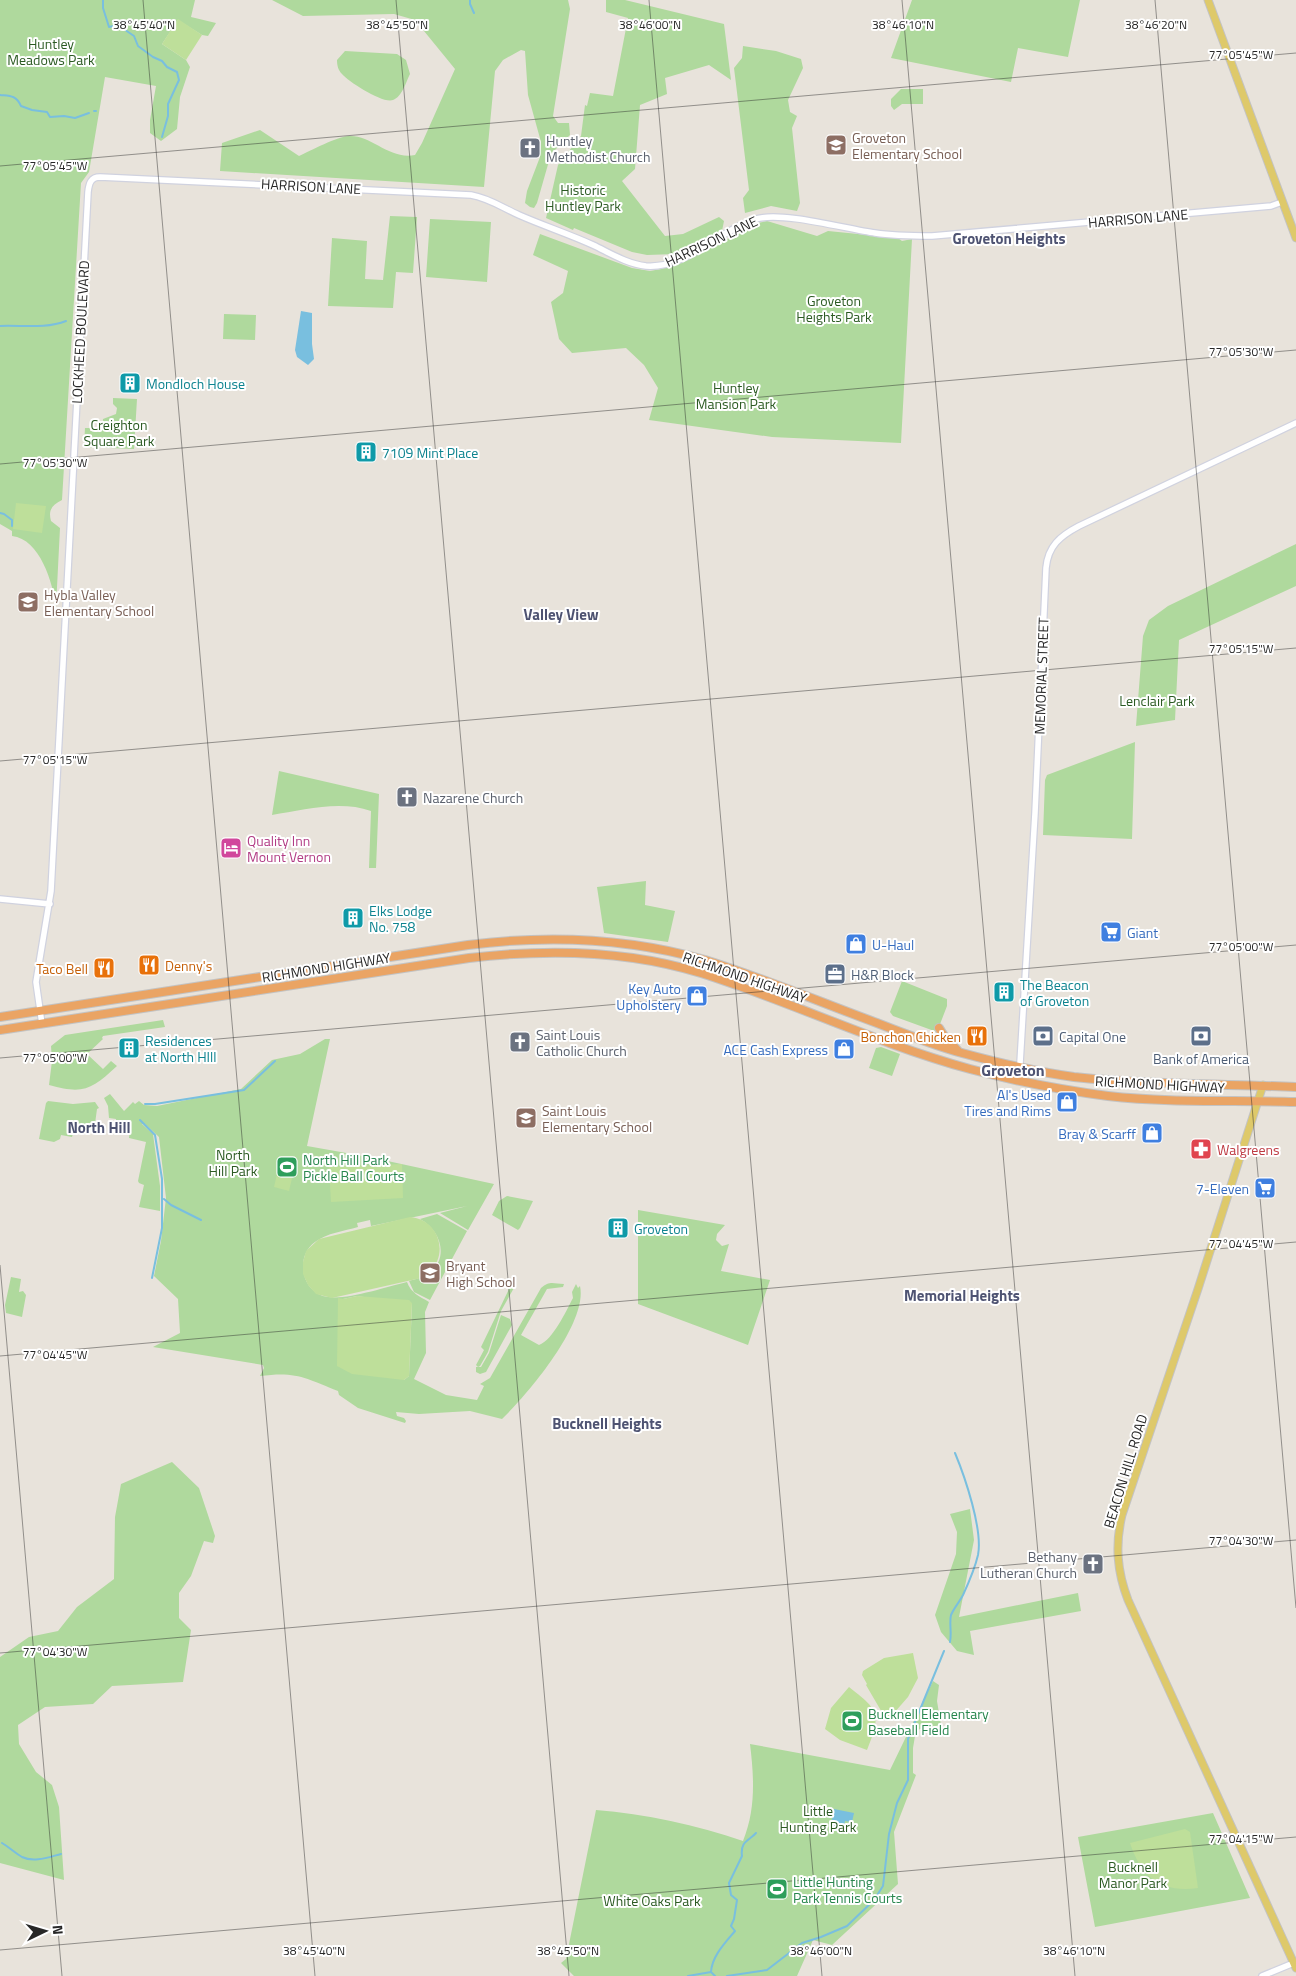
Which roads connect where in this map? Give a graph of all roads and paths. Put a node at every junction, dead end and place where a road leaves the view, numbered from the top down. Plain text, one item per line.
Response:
1 (1208, 0) edge
2 (92, 179) joint
3 (1282, 202) junction
4 (1296, 238) edge
5 (1296, 423) edge
6 (0, 899) edge
7 (50, 904) junction
8 (39, 1011) junction
9 (0, 1017) edge
10 (42, 1024) junction
11 (939, 1028) dead end
12 (0, 1030) edge
13 (959, 1052) junction
14 (1020, 1067) junction
15 (1019, 1080) junction
16 (1263, 1085) junction
17 (1296, 1087) edge
18 (1259, 1101) junction
19 (1296, 1102) edge
20 (1295, 1964) edge
21 (1262, 1976) edge

1 - 3 main road
2 - 3 street, HARRISON LANE
2 - 7 street, LOCKHEED BOULEVARD
3 - 4 main road
5 - 14 street, MEMORIAL STREET
6 - 7 street
7 - 8 street, LOCKHEED BOULEVARD
8 - 9 highway, RICHMOND HIGHWAY
8 - 10 street, LOCKHEED BOULEVARD
8 - 13 highway, RICHMOND HIGHWAY
10 - 12 highway, RICHMOND HIGHWAY
10 - 15 highway, RICHMOND HIGHWAY
11 - 13 highway
13 - 14 highway, RICHMOND HIGHWAY
14 - 15 street, MEMORIAL STREET
14 - 16 highway, RICHMOND HIGHWAY
15 - 18 highway, RICHMOND HIGHWAY
16 - 17 highway, RICHMOND HIGHWAY
16 - 18 main road, BEACON HILL ROAD
18 - 19 highway, RICHMOND HIGHWAY
18 - 20 main road, BEACON HILL ROAD
20 - 21 street

